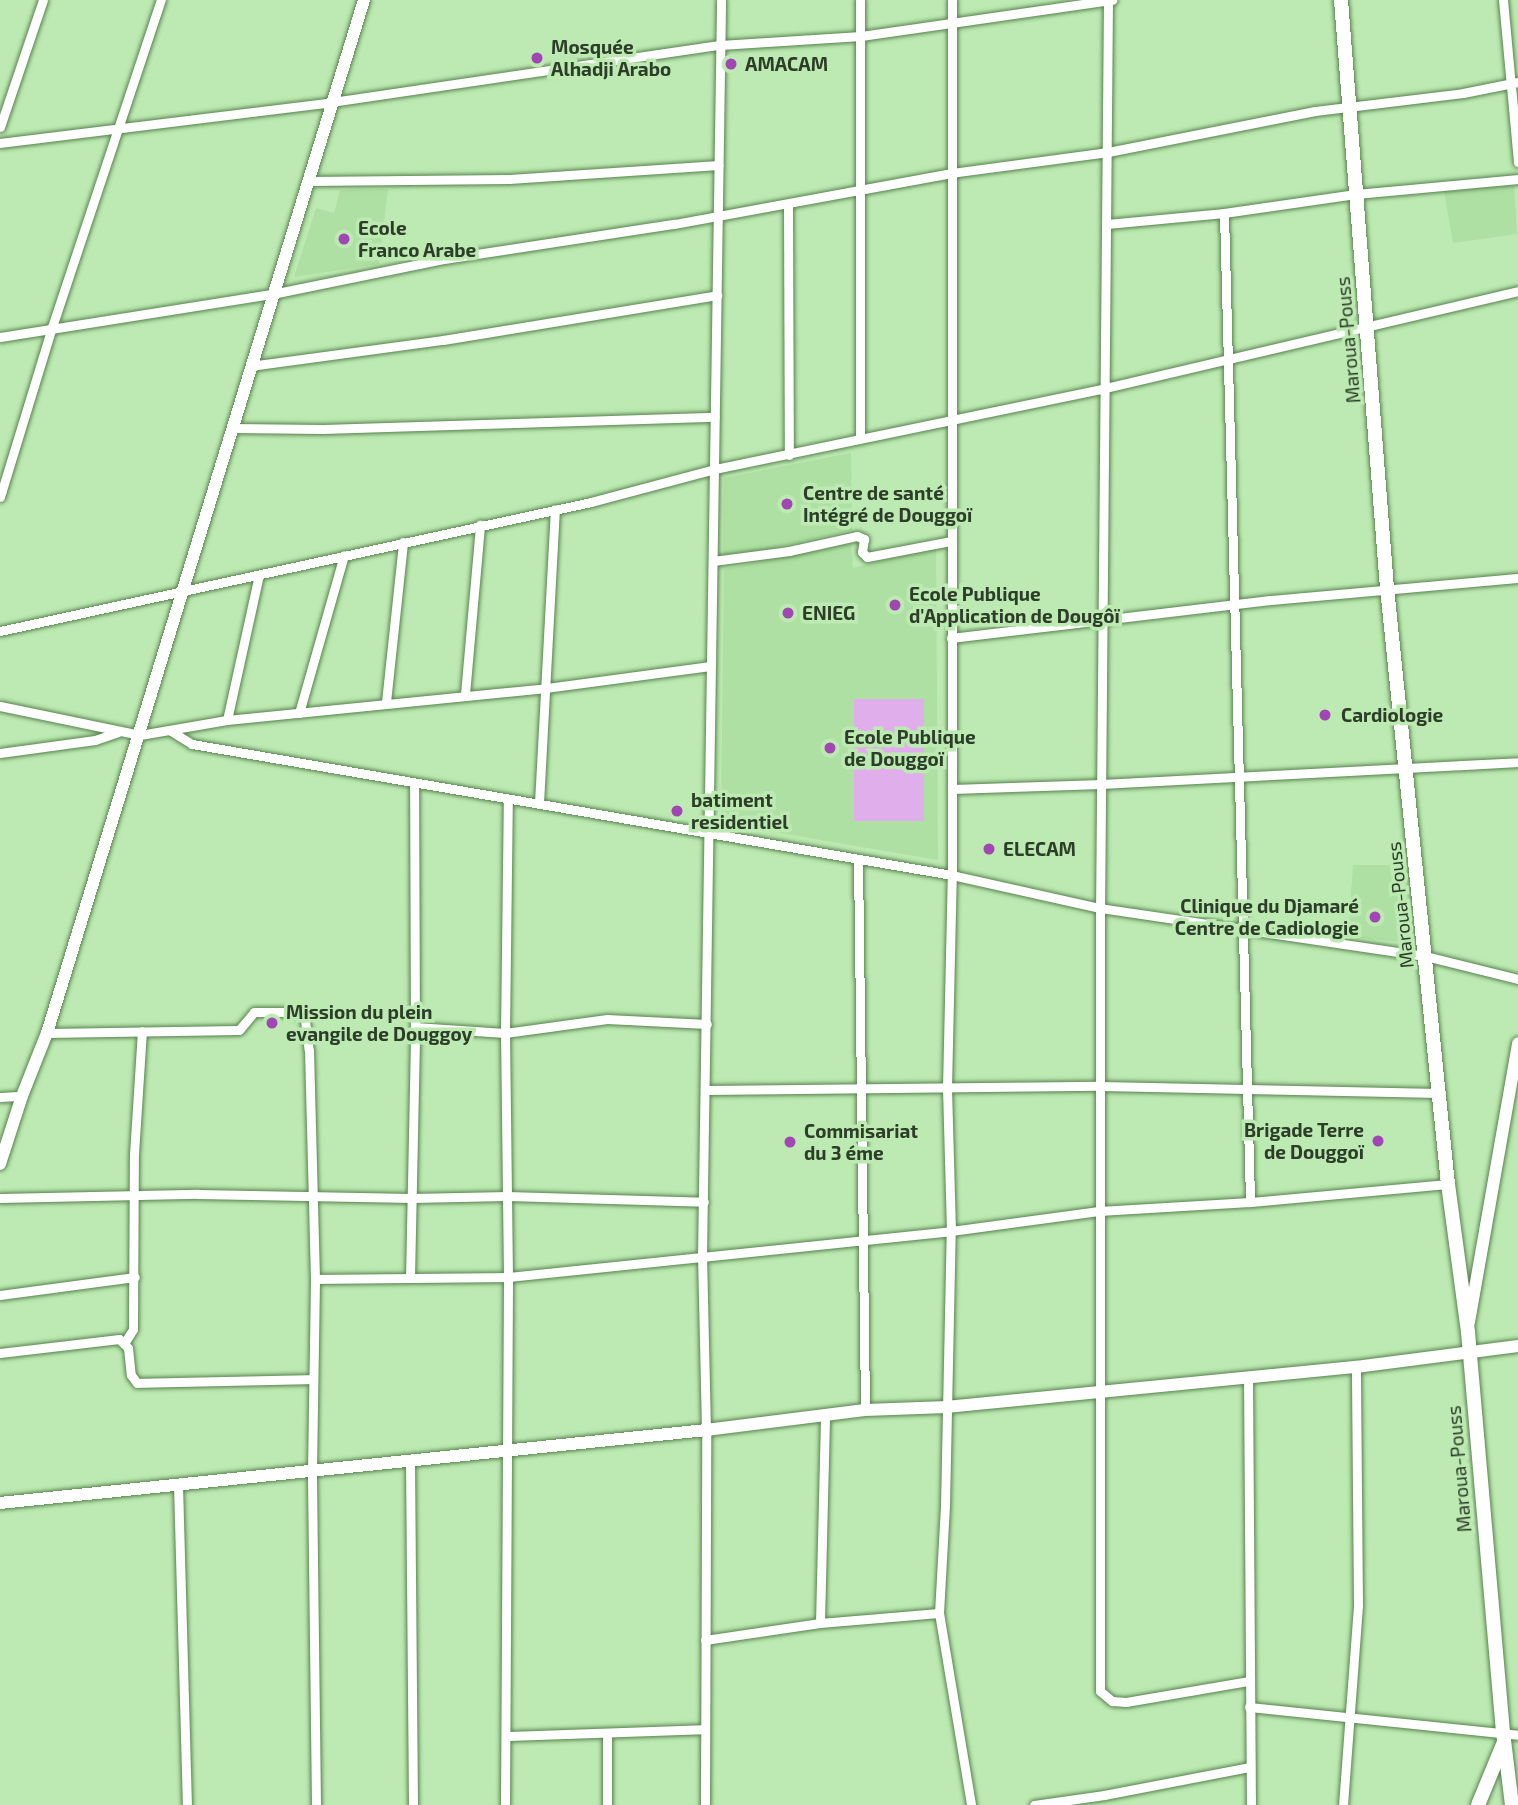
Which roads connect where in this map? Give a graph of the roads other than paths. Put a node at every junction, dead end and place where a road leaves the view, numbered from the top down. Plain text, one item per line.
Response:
1 (43, 0) edge
2 (161, 0) edge
3 (364, 0) edge
4 (721, 0) edge
5 (860, 0) edge
6 (952, 0) edge
7 (1109, 0) edge
8 (1340, 0) edge
9 (1503, 0) edge
10 (953, 21) junction
11 (861, 36) junction
12 (720, 45) junction
13 (1514, 83) edge
14 (332, 102) junction
15 (1349, 107) junction
16 (117, 126) junction
17 (0, 127) edge
18 (0, 143) edge
19 (1108, 152) junction
20 (1518, 162) edge
21 (719, 166) junction
22 (951, 173) junction
23 (1518, 179) edge
24 (307, 181) junction
25 (859, 191) junction
26 (1356, 194) junction
27 (788, 204) junction
28 (1224, 213) junction
29 (719, 215) junction
30 (1108, 224) junction
31 (1518, 291) edge
32 (272, 294) junction
33 (717, 295) junction
34 (1366, 326) junction
35 (52, 327) junction
36 (0, 337) edge
37 (1230, 358) junction
38 (250, 366) junction
39 (1105, 388) junction
40 (715, 416) junction
41 (951, 421) junction
42 (230, 428) junction
43 (860, 439) junction
44 (789, 455) junction
45 (715, 469) junction
46 (0, 497) edge
47 (555, 509) junction
48 (480, 525) junction
49 (951, 541) junction
50 (403, 542) junction
51 (344, 555) junction
52 (713, 561) junction
53 (259, 575) junction
54 (1518, 578) edge
55 (1387, 588) junction
56 (183, 593) junction
57 (1234, 604) junction
58 (1102, 622) junction
59 (0, 631) edge
60 (951, 638) junction
61 (710, 666) junction
62 (546, 688) junction
63 (465, 694) junction
64 (386, 702) junction
65 (0, 706) edge
66 (299, 713) junction
67 (227, 720) junction
68 (120, 731) junction
69 (171, 731) junction
70 (140, 735) junction
71 (0, 753) edge
72 (1518, 762) edge
73 (1405, 766) junction
74 (1239, 775) junction
75 (414, 783) junction
76 (1101, 784) junction
77 (952, 789) junction
78 (508, 799) junction
79 (539, 803) junction
80 (708, 833) junction
81 (858, 859) junction
82 (952, 875) junction
83 (1101, 908) junction
84 (1243, 930) junction
85 (1424, 956) junction
86 (1518, 979) edge
87 (707, 1024) junction
88 (415, 1027) junction
89 (142, 1031) junction
90 (47, 1032) junction
91 (505, 1033) junction
92 (1518, 1043) edge
93 (1100, 1086) junction
94 (1245, 1087) junction
95 (947, 1088) junction
96 (861, 1089) junction
97 (706, 1090) junction
98 (1439, 1094) junction
99 (22, 1096) junction
100 (0, 1097) edge
101 (0, 1164) edge
102 (1448, 1184) junction
103 (135, 1196) junction
104 (313, 1196) junction
105 (507, 1196) junction
106 (0, 1198) edge
107 (412, 1198) junction
108 (704, 1202) junction
109 (1250, 1202) junction
110 (1099, 1211) junction
111 (951, 1231) junction
112 (862, 1240) junction
113 (702, 1257) junction
114 (135, 1277) junction
115 (508, 1277) junction
116 (410, 1278) junction
117 (315, 1279) junction
118 (0, 1295) edge
119 (1468, 1332) junction
120 (125, 1342) junction
121 (1518, 1346) edge
122 (1468, 1352) junction
123 (0, 1353) edge
124 (1356, 1367) junction
125 (1248, 1377) junction
126 (312, 1380) junction
127 (1102, 1390) junction
128 (947, 1407) junction
129 (865, 1410) junction
130 (825, 1415) junction
131 (706, 1430) junction
132 (506, 1450) junction
133 (410, 1461) junction
134 (312, 1471) junction
135 (178, 1485) junction
136 (0, 1503) edge
137 (939, 1613) junction
138 (820, 1623) junction
139 (705, 1640) junction
140 (1249, 1681) junction
141 (1249, 1707) junction
142 (1348, 1717) junction
143 (705, 1729) junction
144 (607, 1734) junction
145 (506, 1736) junction
146 (1509, 1736) edge
147 (1250, 1767) junction
148 (1104, 1800) edge
149 (187, 1805) edge
150 (316, 1805) edge
151 (413, 1805) edge
152 (505, 1805) edge
153 (607, 1805) edge
154 (705, 1805) edge
155 (971, 1805) edge
156 (1034, 1805) edge
157 (1251, 1805) edge
158 (1343, 1805) edge
159 (1478, 1805) edge
160 (1512, 1805) edge

1 - 17 street
2 - 16 street
3 - 14 street
4 - 12 street
5 - 11 street
6 - 10 street
7 - 10 street
7 - 19 street
8 - 15 main road, Maroua-Pouss
9 - 13 street
10 - 11 street
10 - 22 street
11 - 12 street
11 - 25 street
12 - 14 street
12 - 21 street
13 - 15 street
13 - 20 street
14 - 16 street
14 - 24 street
15 - 19 street
15 - 26 main road, Maroua-Pouss
16 - 18 street
16 - 35 street
19 - 22 street
19 - 30 street
21 - 24 street
21 - 29 street
22 - 25 street
22 - 41 street
23 - 26 street
24 - 32 street
25 - 27 street
25 - 43 street
26 - 28 street
26 - 34 main road, Maroua-Pouss
27 - 29 street
27 - 44 street
28 - 30 street
28 - 37 street
29 - 32 street
29 - 33 street
30 - 39 street
31 - 34 street
32 - 35 street
32 - 38 street
33 - 38 street
33 - 40 street
34 - 37 street
34 - 55 main road, Maroua-Pouss
35 - 36 street
35 - 46 street
37 - 39 street
37 - 57 street
38 - 42 street
39 - 41 street
39 - 58 street
40 - 42 street
40 - 45 street
41 - 43 street
41 - 49 street
42 - 56 street
43 - 44 street
44 - 45 street
45 - 47 street
45 - 52 street
47 - 48 street
47 - 62 street
48 - 50 street
48 - 63 street
49 - 52 street
49 - 60 street
50 - 51 street
50 - 64 street
51 - 53 street
51 - 66 street
52 - 61 street
53 - 56 street
53 - 67 street
54 - 55 street
55 - 57 street
55 - 73 main road, Maroua-Pouss
56 - 59 street
56 - 70 street
57 - 58 street
57 - 74 street
58 - 60 street
58 - 76 street
60 - 77 street
61 - 62 street
61 - 80 street
62 - 63 street
62 - 79 street
63 - 64 street
64 - 66 street
65 - 68 street
66 - 67 street
67 - 69 street
68 - 70 street
68 - 71 street
69 - 70 street
69 - 75 street
70 - 90 street
72 - 73 street
73 - 74 street
73 - 85 main road, Maroua-Pouss
74 - 76 street
74 - 84 street
75 - 78 street
75 - 88 street
76 - 77 street
76 - 83 street
77 - 82 street
78 - 79 street
78 - 91 street
79 - 80 street
80 - 81 street
80 - 87 street
81 - 82 street
81 - 96 street
82 - 83 street
82 - 95 street
83 - 84 street
83 - 93 street
84 - 85 street
84 - 94 street
85 - 86 street
85 - 98 main road, Maroua-Pouss
87 - 91 street
87 - 97 street
88 - 91 street
88 - 107 street
89 - 90 street
89 - 103 street
89 - 104 street
90 - 99 street
91 - 105 street
92 - 119 street
93 - 94 street
93 - 95 street
93 - 110 street
94 - 98 street
94 - 109 street
95 - 96 street
95 - 111 street
96 - 97 street
96 - 112 street
97 - 108 street
98 - 102 main road, Maroua-Pouss
99 - 100 street
99 - 101 street
102 - 109 street
102 - 119 main road, Maroua-Pouss
103 - 104 street
103 - 106 street
103 - 114 street
104 - 107 street
104 - 117 street
105 - 107 street
105 - 108 street
105 - 115 street
107 - 116 street
108 - 113 street
109 - 110 street
110 - 111 street
110 - 127 street
111 - 112 street
111 - 128 street
112 - 113 street
112 - 129 street
113 - 115 street
113 - 131 street
114 - 118 street
114 - 120 street
115 - 116 street
115 - 132 street
116 - 117 street
117 - 126 street
119 - 122 main road, Maroua-Pouss
120 - 123 street
120 - 126 street
121 - 122 street
122 - 124 street
122 - 146 main road, Maroua-Pouss
124 - 125 street
124 - 142 street
125 - 127 street
125 - 140 street
126 - 134 street
127 - 128 street
127 - 140 street
128 - 129 street
128 - 137 street
129 - 130 street
130 - 131 street
130 - 138 street
131 - 132 street
131 - 139 street
132 - 133 street
132 - 145 street
133 - 134 street
133 - 151 street
134 - 135 street
134 - 150 street
135 - 136 street
135 - 149 street
137 - 138 street
137 - 155 street
138 - 139 street
139 - 143 street
140 - 141 street
141 - 142 street
141 - 147 street
142 - 146 street
142 - 158 street
143 - 144 street
143 - 154 street
144 - 145 street
144 - 153 street
145 - 152 street
146 - 159 main road
146 - 160 main road, Maroua-Pouss
147 - 148 street
147 - 157 street
148 - 156 street

